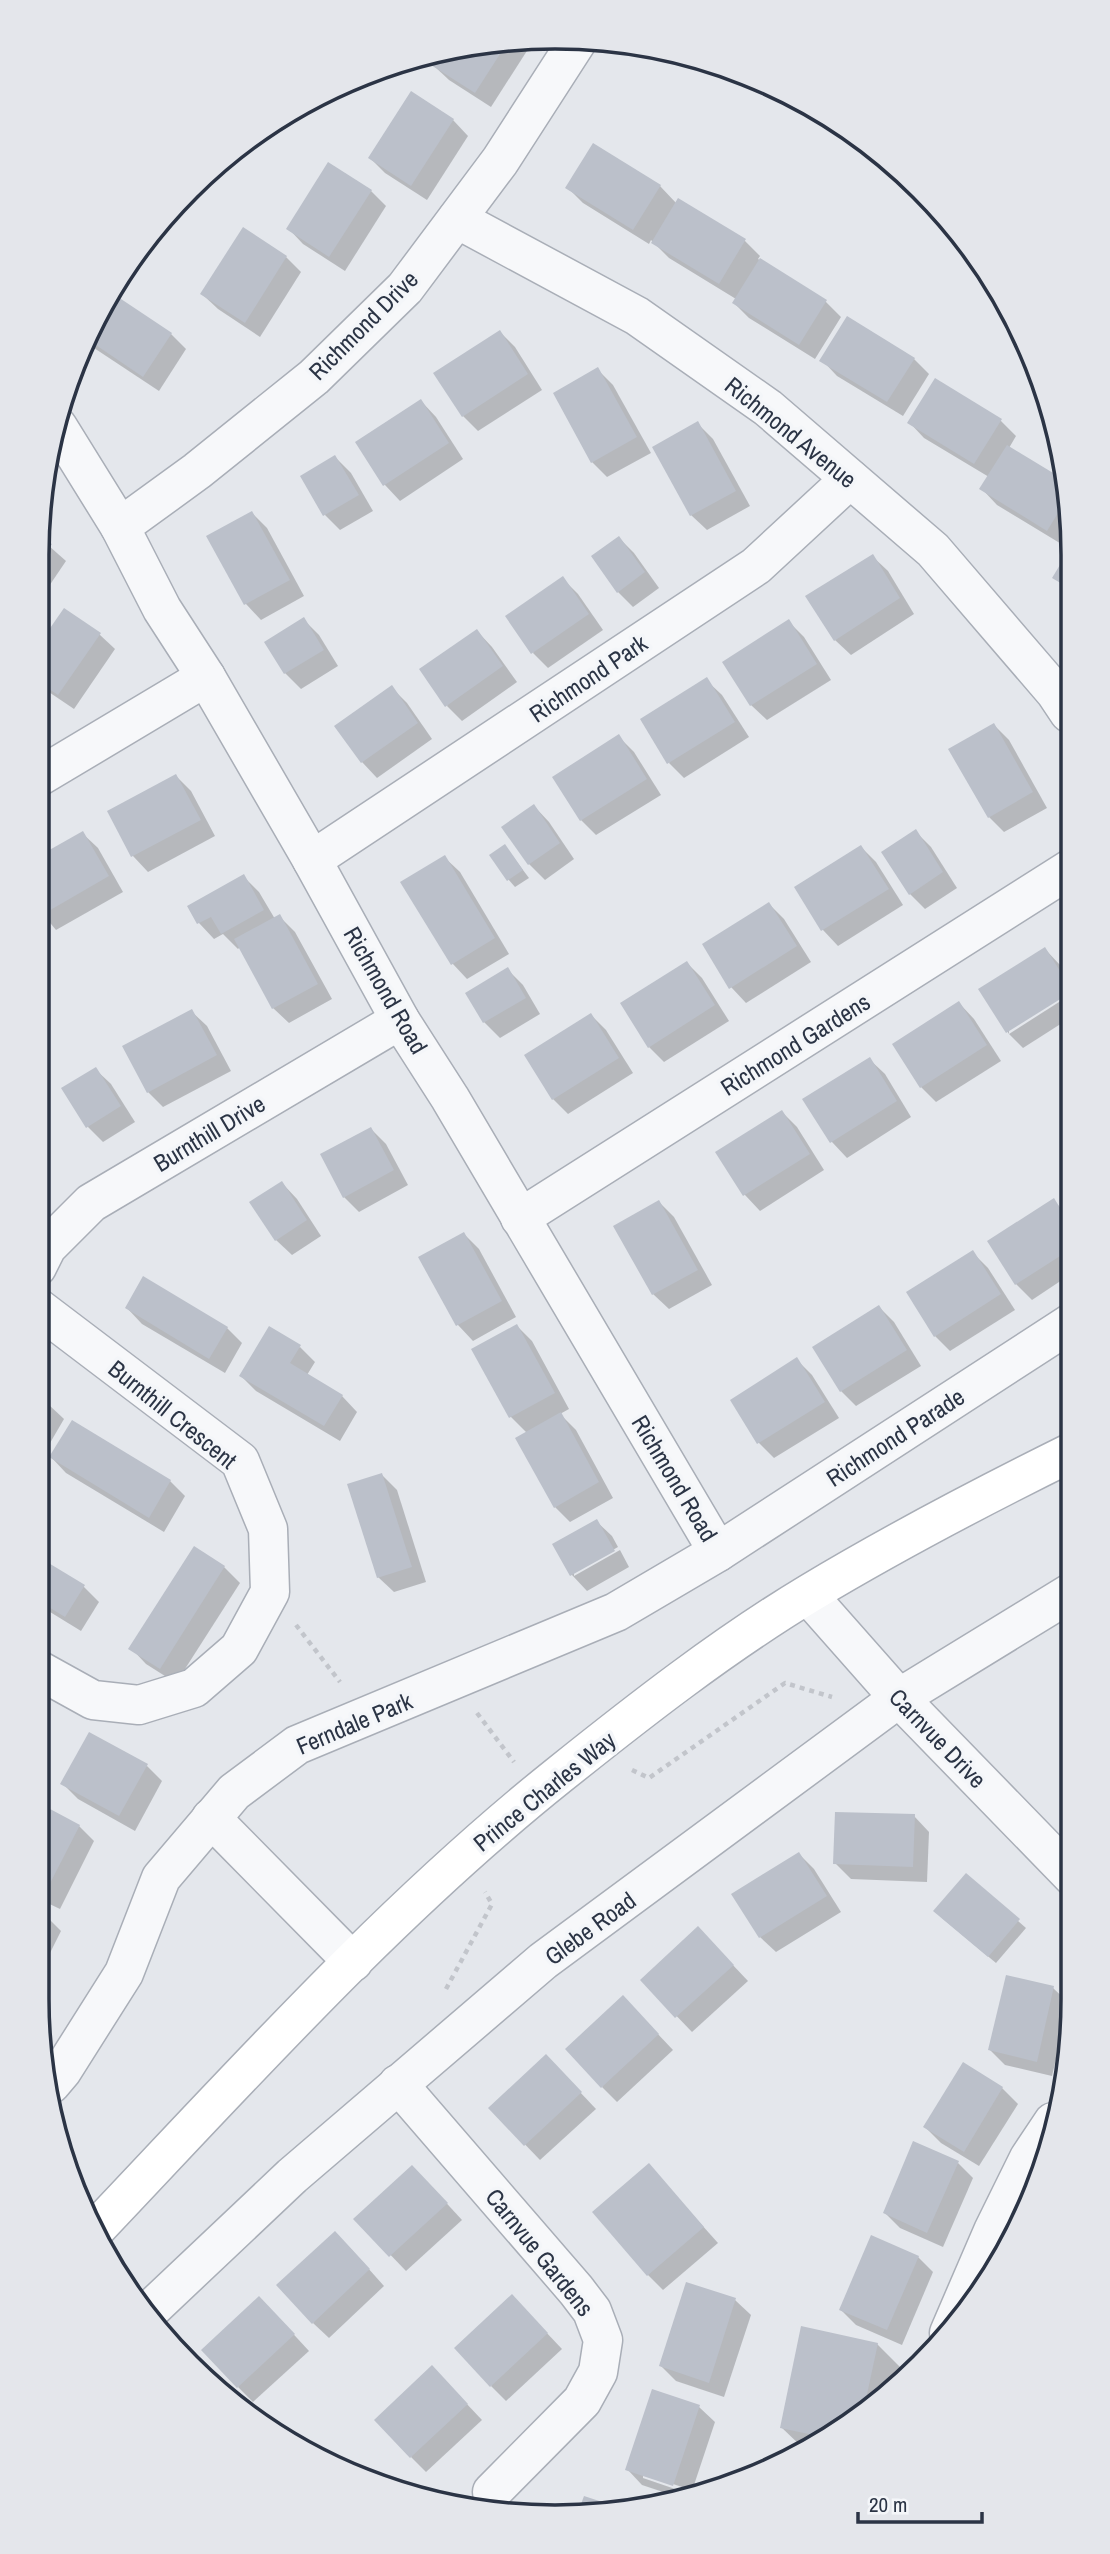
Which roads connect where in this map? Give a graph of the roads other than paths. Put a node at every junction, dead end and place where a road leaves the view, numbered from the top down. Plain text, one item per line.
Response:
1 (572, 50) edge
2 (457, 219) junction
3 (63, 436) edge
4 (850, 479) junction
5 (120, 527) junction
6 (206, 677) junction
7 (1061, 701) edge
8 (49, 771) edge
9 (312, 860) junction
10 (1061, 875) edge
11 (400, 1020) junction
12 (520, 1218) junction
13 (49, 1246) edge
14 (49, 1316) edge
15 (1061, 1329) edge
16 (1061, 1457) edge
17 (718, 1552) junction
18 (808, 1595) junction
19 (1061, 1599) edge
20 (49, 1676) edge
21 (899, 1698) junction
22 (211, 1818) junction
23 (1061, 1865) edge
24 (353, 1962) junction
25 (55, 2079) edge
26 (398, 2084) junction
27 (1041, 2140) edge
28 (101, 2223) edge
29 (966, 2293) edge
30 (154, 2307) edge
31 (492, 2492) dead end

1 - 2 street, Richmond Drive
2 - 4 street, Richmond Avenue
2 - 5 street, Richmond Drive
3 - 5 street, Richmond Road
4 - 7 street, Richmond Avenue
4 - 9 street, Richmond Park
5 - 6 street, Richmond Road
6 - 8 street
6 - 9 street, Richmond Road
9 - 11 street, Richmond Road
10 - 12 street, Richmond Gardens
11 - 12 street, Richmond Road
11 - 13 street, Burnthill Drive
12 - 17 street, Richmond Road
14 - 20 street, Burnthill Crescent
15 - 17 street, Richmond Parade
16 - 18 street, Prince Charles Way
17 - 22 street, Ferndale Park
18 - 21 street, Carnvue Drive
18 - 24 street, Prince Charles Way
19 - 21 street, Glebe Road
21 - 23 street, Carnvue Drive
21 - 26 street, Glebe Road
22 - 24 street
22 - 25 street, Ferndale Park
24 - 28 street, Prince Charles Way
26 - 30 street, Glebe Road
26 - 31 street, Carnvue Gardens
27 - 29 street

